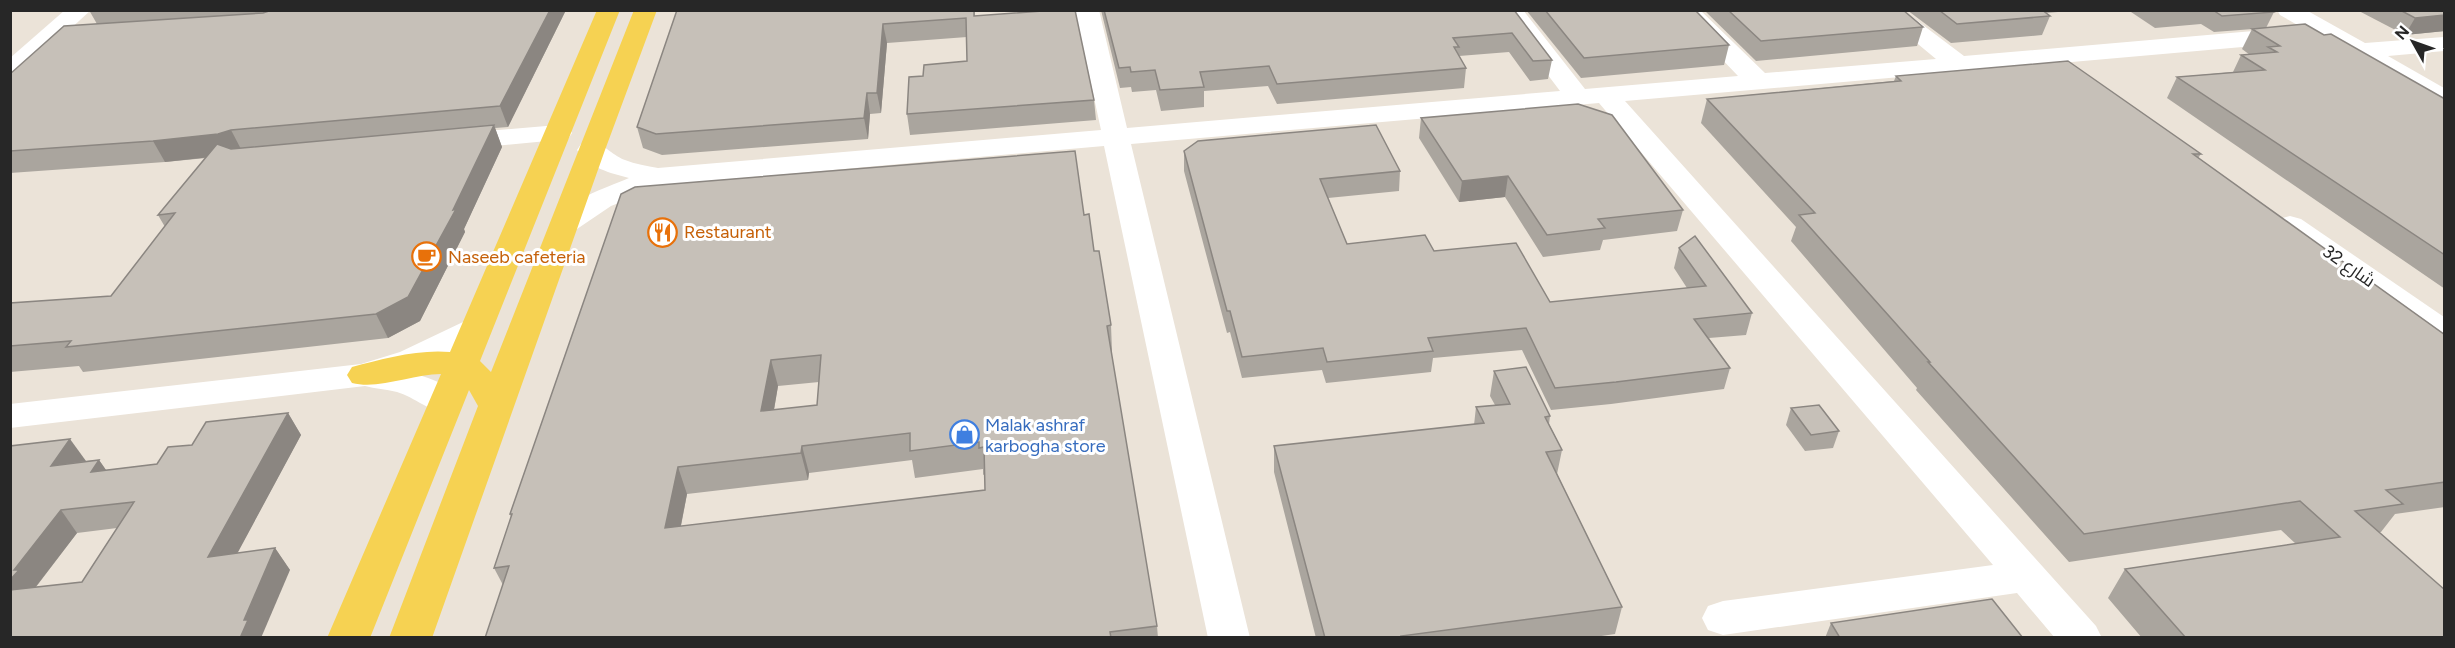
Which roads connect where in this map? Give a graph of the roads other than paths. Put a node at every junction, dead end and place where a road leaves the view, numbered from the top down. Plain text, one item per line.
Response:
1 (46, 10) edge
2 (80, 10) edge
3 (609, 10) edge
4 (646, 10) edge
5 (1087, 10) edge
6 (1510, 10) edge
7 (1686, 10) edge
8 (1888, 10) edge
9 (2288, 10) edge
10 (2330, 32) junction
11 (83, 36) edge
12 (48, 38) junction
13 (10, 41) edge
14 (2445, 44) edge
15 (2363, 51) junction
16 (2047, 57) junction
17 (1959, 64) junction
18 (10, 71) edge
19 (1758, 81) junction
20 (2086, 83) edge
21 (1592, 96) junction
22 (2445, 98) edge
23 (558, 133) junction
24 (1117, 137) junction
25 (429, 144) edge
26 (591, 150) junction
27 (658, 177) junction
28 (2270, 211) edge
29 (566, 223) junction
30 (475, 329) junction
31 (2445, 332) edge
32 (460, 365) junction
33 (364, 375) junction
34 (445, 402) junction
35 (495, 405) junction
36 (10, 416) edge
37 (2027, 576) junction
38 (1723, 618) dead end
39 (348, 638) edge
40 (410, 638) edge
41 (1228, 638) edge
42 (2080, 638) edge

1 - 13 street
2 - 12 street
3 - 23 main road
4 - 26 main road
5 - 24 street
6 - 21 street
7 - 19 street
8 - 17 street
9 - 10 street
10 - 15 street
10 - 16 street
11 - 12 street
12 - 18 street
14 - 15 street
15 - 22 street
16 - 17 street
16 - 20 street
17 - 19 street
19 - 21 street
21 - 24 street
21 - 37 street
23 - 25 street
23 - 30 main road
24 - 27 street
24 - 41 street
26 - 27 street
26 - 29 main road
27 - 29 street
28 - 31 street, شارع 32
29 - 35 main road
30 - 32 main road
30 - 33 street
32 - 33 main road
32 - 34 main road
32 - 35 main road
33 - 34 street
33 - 36 street
34 - 39 main road
35 - 40 main road
37 - 38 street
37 - 42 street

